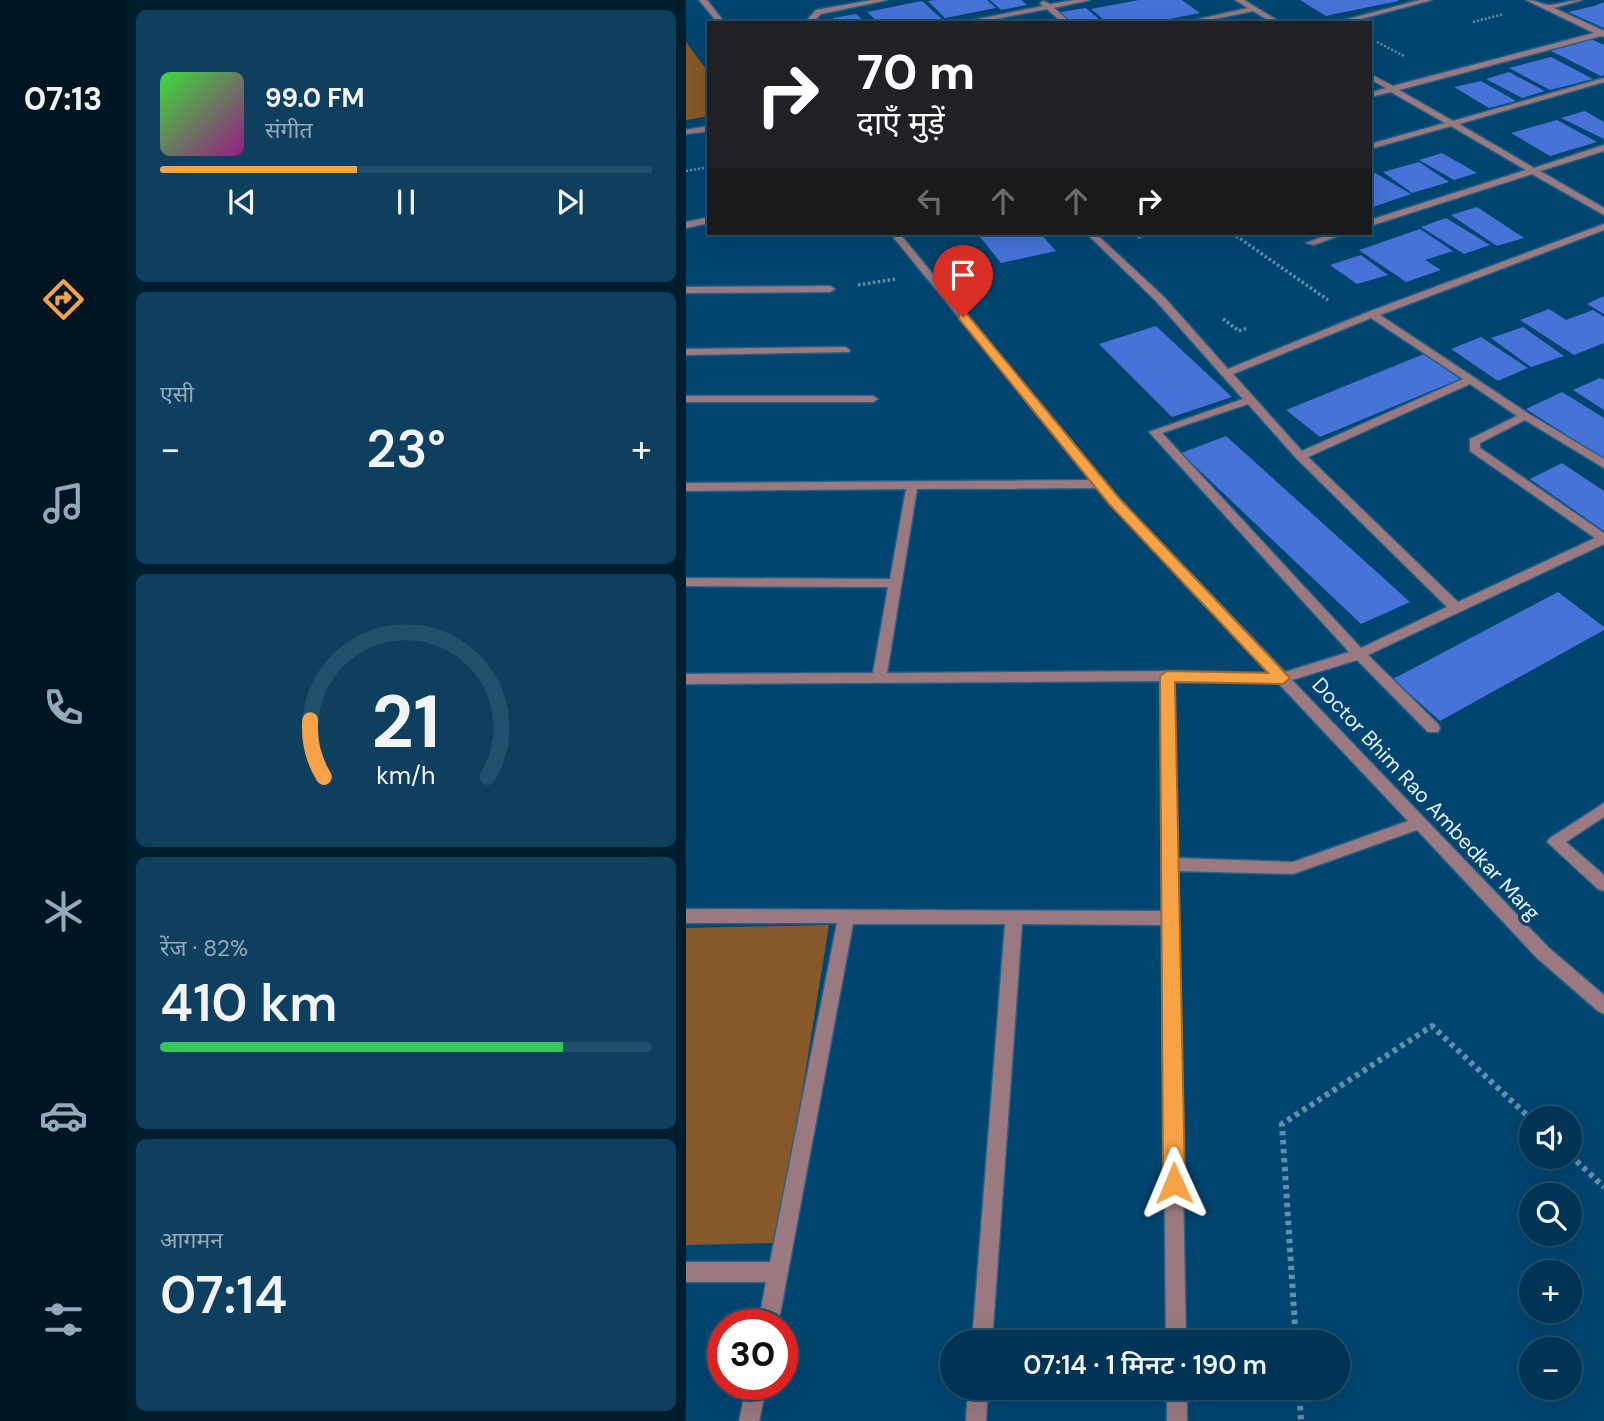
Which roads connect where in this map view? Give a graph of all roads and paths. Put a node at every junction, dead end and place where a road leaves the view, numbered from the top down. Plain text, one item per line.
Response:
1 (703, 0) edge
2 (883, 0) edge
3 (1040, 0) edge
4 (1086, 0) edge
5 (1240, 0) edge
6 (1428, 0) edge
7 (1530, 0) edge
8 (1578, 0) edge
9 (1048, 6) junction
10 (1547, 8) junction
11 (1254, 9) junction
12 (1507, 13) dead end
13 (720, 21) edge
14 (812, 21) edge
15 (971, 21) edge
16 (1066, 21) edge
17 (1194, 21) edge
18 (1275, 21) edge
19 (1344, 21) edge
20 (1473, 22) dead end
21 (1603, 34) edge
22 (1372, 77) edge
23 (1604, 80) edge
24 (1393, 89) junction
25 (1372, 94) edge
26 (1451, 123) junction
27 (707, 128) edge
28 (686, 132) edge
29 (1372, 146) edge
30 (1604, 148) edge
31 (707, 167) edge
32 (686, 171) edge
33 (1534, 171) junction
34 (1604, 212) edge
35 (707, 220) edge
36 (1372, 222) edge
37 (686, 225) edge
38 (1604, 227) edge
39 (896, 235) edge
40 (1092, 235) edge
41 (1235, 235) edge
42 (1335, 235) edge
43 (1311, 243) dead end
44 (928, 275) junction
45 (830, 289) joint
46 (686, 290) edge
47 (1316, 305) dead end
48 (1372, 314) junction
49 (1218, 315) dead end
50 (1252, 327) dead end
51 (845, 350) dead end
52 (686, 352) edge
53 (1227, 373) junction
54 (1470, 380) junction
55 (873, 399) dead end
56 (686, 400) edge
57 (1250, 400) junction
58 (1525, 416) junction
59 (1300, 456) junction
60 (1604, 464) edge
61 (1100, 484) junction
62 (912, 485) junction
63 (686, 487) edge
64 (686, 582) edge
65 (895, 583) junction
66 (1455, 607) junction
67 (1359, 654) junction
68 (1167, 676) junction
69 (879, 678) junction
70 (1283, 678) junction
71 (686, 680) edge
72 (1433, 728) dead end
73 (1604, 809) edge
74 (1420, 823) junction
75 (1170, 864) junction
76 (1604, 884) edge
77 (686, 915) edge
78 (846, 916) junction
79 (1014, 917) junction
80 (1170, 918) junction
81 (1604, 1006) edge
82 (1519, 1108) edge
83 (1582, 1166) edge
84 (1604, 1187) edge
85 (686, 1272) edge
86 (778, 1272) junction
87 (771, 1309) edge
88 (983, 1330) edge
89 (1176, 1330) edge
90 (1295, 1330) edge
91 (754, 1400) edge
92 (977, 1400) edge
93 (1177, 1400) edge
94 (1300, 1400) edge
95 (750, 1421) edge
96 (976, 1421) edge
97 (1177, 1421) edge
98 (1301, 1421) edge

1 - 13 street
2 - 14 street
3 - 9 street
4 - 9 street
5 - 11 street
6 - 19 street
7 - 10 street
8 - 10 street
9 - 15 street
9 - 16 street
10 - 21 street
11 - 17 street
11 - 18 street
12 - 20 path
21 - 24 street
22 - 24 street
23 - 26 street
24 - 25 street
24 - 26 street
26 - 29 street
26 - 33 street
27 - 28 street
30 - 33 street
31 - 32 path
33 - 34 street
33 - 36 street
35 - 37 street
38 - 48 street
39 - 44 street, Doctor Bhim Rao Ambedkar Marg
40 - 53 street
41 - 47 path
42 - 43 street
44 - 45 path
44 - 61 street, Doctor Bhim Rao Ambedkar Marg
45 - 46 street
48 - 53 street
48 - 54 street
49 - 50 path
51 - 52 street
53 - 57 street
54 - 58 street
54 - 59 street
55 - 56 street
57 - 59 street
57 - 67 street
58 - 60 street
58 - 66 street
59 - 66 street
61 - 62 street
61 - 70 street, Doctor Bhim Rao Ambedkar Marg
62 - 63 street
62 - 65 street
64 - 65 street
65 - 69 street
66 - 67 street
67 - 70 street
67 - 72 street
68 - 69 street
68 - 70 street
68 - 75 street
69 - 71 street
70 - 74 street, Doctor Bhim Rao Ambedkar Marg
73 - 76 street
74 - 75 street
74 - 81 street, Doctor Bhim Rao Ambedkar Marg
75 - 80 street
77 - 78 street
78 - 79 street
78 - 86 street
79 - 80 street
79 - 88 street
80 - 89 street
82 - 90 path
83 - 84 path
85 - 86 street
86 - 87 street
91 - 95 street
92 - 96 street
93 - 97 street
94 - 98 path

